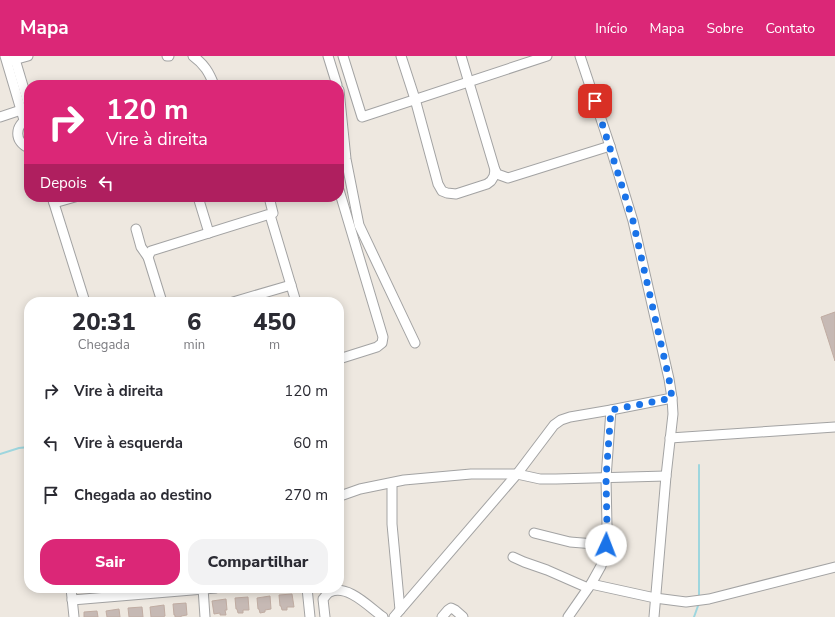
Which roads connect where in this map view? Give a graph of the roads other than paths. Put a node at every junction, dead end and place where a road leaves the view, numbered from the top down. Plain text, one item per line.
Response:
1 (28, 56) edge
2 (193, 56) edge
3 (328, 56) edge
4 (343, 56) edge
5 (401, 56) edge
6 (461, 56) edge
7 (547, 56) edge
8 (580, 56) edge
9 (10, 59) edge
10 (212, 80) edge
11 (334, 80) edge
12 (468, 82) junction
13 (415, 100) junction
14 (24, 105) edge
15 (24, 108) edge
16 (0, 117) edge
17 (24, 122) edge
18 (24, 146) edge
19 (344, 146) edge
20 (610, 146) junction
21 (495, 170) junction
22 (54, 202) edge
23 (200, 202) edge
24 (270, 202) edge
25 (343, 202) edge
26 (270, 214) junction
27 (136, 229) dead end
28 (209, 233) junction
29 (148, 257) junction
30 (291, 285) junction
31 (83, 297) edge
32 (160, 297) edge
33 (250, 297) edge
34 (295, 297) edge
35 (415, 343) dead end
36 (344, 357) edge
37 (672, 398) junction
38 (611, 410) junction
39 (835, 427) edge
40 (670, 438) junction
41 (517, 474) junction
42 (666, 476) junction
43 (606, 478) junction
44 (392, 483) junction
45 (344, 495) edge
46 (534, 532) dead end
47 (606, 545) junction
48 (513, 557) dead end
49 (835, 567) edge
50 (589, 586) junction
51 (344, 591) edge
52 (71, 593) edge
53 (148, 593) edge
54 (203, 593) edge
55 (308, 593) edge
56 (328, 593) edge
57 (655, 598) junction
58 (72, 600) junction
59 (397, 614) edge
60 (74, 617) edge
61 (205, 617) edge
62 (310, 617) edge
63 (325, 617) edge
64 (383, 617) edge
65 (442, 617) edge
66 (462, 617) edge
67 (568, 617) edge
68 (654, 617) edge

1 - 9 street
2 - 10 street
3 - 11 street
4 - 13 street
5 - 13 street
6 - 12 street
7 - 12 street
8 - 20 street
9 - 14 street
12 - 13 street
12 - 21 street
13 - 21 street
15 - 16 street
17 - 18 street
19 - 35 street
20 - 21 street
20 - 37 street
22 - 31 street
23 - 28 street
24 - 26 street
25 - 36 street
26 - 28 street
26 - 30 street
27 - 29 street
28 - 29 street
29 - 32 street
30 - 33 street
30 - 34 street
37 - 38 street
37 - 40 street
38 - 41 street
38 - 43 street
39 - 40 street
40 - 42 street
41 - 43 street
41 - 44 street
41 - 59 street
42 - 43 street
42 - 57 street
43 - 47 street
44 - 45 street
44 - 59 street
46 - 47 street
47 - 50 street
48 - 50 street
49 - 57 street
50 - 57 street
50 - 67 street
51 - 64 street
52 - 58 street
53 - 58 street
54 - 61 street
55 - 62 street
56 - 63 street
57 - 68 street
58 - 60 street
65 - 66 street

